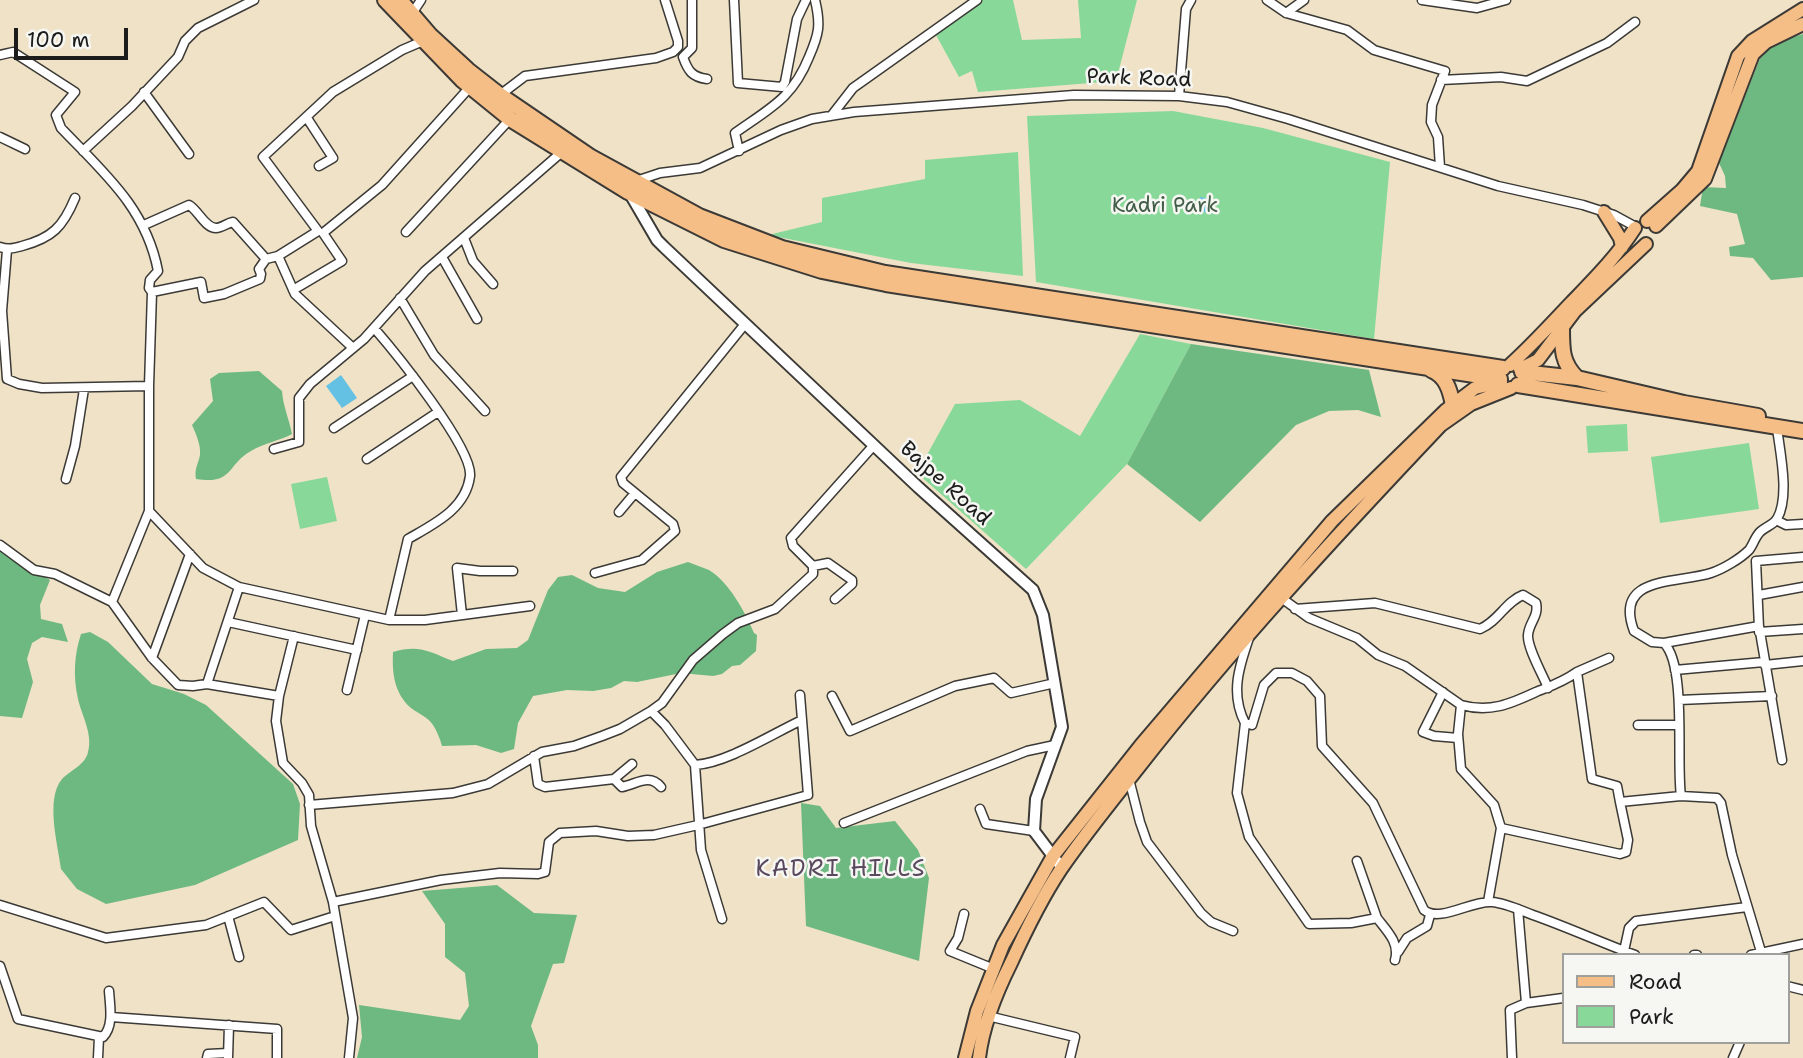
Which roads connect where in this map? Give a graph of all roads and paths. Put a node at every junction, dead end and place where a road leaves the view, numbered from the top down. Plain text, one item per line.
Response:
1 (254, 0) edge
2 (385, 0) edge
3 (400, 0) edge
4 (665, 0) edge
5 (692, 0) edge
6 (734, 0) edge
7 (806, 0) edge
8 (816, 0) edge
9 (1191, 0) edge
10 (1267, 0) edge
11 (1304, 0) edge
12 (1422, 0) edge
13 (1506, 0) edge
14 (973, 1) edge
15 (417, 6) edge
16 (1803, 9) edge
17 (1286, 13) junction
18 (1635, 22) dead end
19 (1803, 24) edge
20 (423, 41) junction
21 (0, 55) edge
22 (707, 79) dead end
23 (1441, 80) junction
24 (471, 87) junction
25 (144, 92) junction
26 (500, 95) junction
27 (1179, 96) junction
28 (832, 116) junction
29 (307, 118) junction
30 (510, 119) junction
31 (0, 137) edge
32 (25, 149) dead end
33 (83, 151) junction
34 (563, 151) junction
35 (739, 151) junction
36 (189, 154) dead end
37 (319, 166) dead end
38 (1440, 167) junction
39 (631, 187) junction
40 (75, 198) dead end
41 (1604, 212) junction
42 (144, 225) junction
43 (1644, 225) junction
44 (406, 232) dead end
45 (464, 238) junction
46 (1647, 244) junction
47 (1622, 247) junction
48 (3, 248) edge
49 (278, 256) junction
50 (442, 257) junction
51 (266, 259) junction
52 (493, 284) dead end
53 (293, 290) junction
54 (152, 292) junction
55 (400, 298) junction
56 (477, 319) dead end
57 (745, 324) junction
58 (374, 328) junction
59 (1562, 330) junction
60 (353, 348) junction
61 (1420, 366) junction
62 (3, 371) edge
63 (413, 376) junction
64 (1511, 376) junction
65 (1577, 378) junction
66 (149, 386) junction
67 (83, 388) junction
68 (1453, 405) junction
69 (485, 411) dead end
70 (438, 412) junction
71 (1442, 419) junction
72 (1803, 422) edge
73 (334, 428) dead end
74 (1777, 428) junction
75 (1803, 432) edge
76 (874, 445) junction
77 (274, 449) dead end
78 (367, 459) dead end
79 (66, 479) dead end
80 (635, 493) junction
81 (149, 511) junction
82 (619, 512) dead end
83 (1776, 520) junction
84 (1803, 523) edge
85 (0, 545) edge
86 (190, 554) junction
87 (1803, 557) edge
88 (813, 566) junction
89 (513, 571) dead end
90 (595, 573) dead end
91 (1803, 586) edge
92 (239, 587) junction
93 (1759, 595) junction
94 (1280, 597) junction
95 (835, 599) dead end
96 (112, 602) junction
97 (530, 606) dead end
98 (1295, 609) junction
99 (365, 615) junction
100 (462, 615) junction
101 (389, 620) junction
102 (1255, 621) junction
103 (228, 622) junction
104 (1803, 629) edge
105 (1759, 630) junction
106 (294, 636) junction
107 (1664, 643) junction
108 (357, 650) junction
109 (152, 658) junction
110 (1609, 658) dead end
111 (1803, 661) edge
112 (1764, 663) junction
113 (1675, 670) junction
114 (1577, 672) junction
115 (1055, 683) junction
116 (207, 684) junction
117 (1548, 688) junction
118 (347, 690) dead end
119 (1443, 692) junction
120 (800, 695) dead end
121 (279, 696) junction
122 (832, 696) dead end
123 (1772, 696) junction
124 (1679, 700) junction
125 (1461, 705) junction
126 (651, 711) junction
127 (802, 720) junction
128 (1245, 723) junction
129 (1638, 725) dead end
130 (1679, 725) junction
131 (1458, 738) junction
132 (1055, 745) junction
133 (534, 756) junction
134 (1782, 760) dead end
135 (632, 764) dead end
136 (695, 765) junction
137 (614, 779) junction
138 (1129, 779) junction
139 (662, 787) dead end
140 (1681, 796) junction
141 (1620, 802) junction
142 (309, 805) junction
143 (980, 809) dead end
144 (844, 823) dead end
145 (698, 825) junction
146 (1501, 828) junction
147 (1034, 831) junction
148 (1053, 856) junction
149 (1357, 861) dead end
150 (1062, 868) junction
151 (333, 902) junction
152 (1488, 902) junction
153 (0, 905) edge
154 (1747, 907) junction
155 (1518, 909) junction
156 (964, 914) dead end
157 (1430, 915) junction
158 (228, 916) junction
159 (335, 916) junction
160 (1377, 918) junction
161 (722, 919) dead end
162 (1233, 931) dead end
163 (1803, 944) edge
164 (1624, 951) junction
165 (1630, 953) edge
166 (1762, 953) edge
167 (1766, 953) edge
168 (239, 957) dead end
169 (0, 966) edge
170 (994, 969) junction
171 (109, 991) dead end
172 (1562, 998) edge
173 (1526, 1003) junction
174 (988, 1016) junction
175 (111, 1017) junction
176 (229, 1025) junction
177 (99, 1037) junction
178 (228, 1055) edge
179 (98, 1058) edge
180 (207, 1058) edge
181 (277, 1058) edge
182 (349, 1058) edge
183 (965, 1058) edge
184 (979, 1058) edge
185 (1070, 1058) edge
186 (1512, 1058) edge

1 - 25 street
2 - 20 highway
3 - 15 highway
4 - 26 street
5 - 22 street
6 - 7 street
8 - 35 street
9 - 27 street
10 - 17 street
11 - 17 street
12 - 13 street
14 - 28 street
15 - 26 highway
16 - 43 main road
17 - 23 street
18 - 23 street
19 - 43 main road
20 - 24 highway
20 - 29 street
21 - 33 street
23 - 38 street
24 - 30 highway
24 - 53 street
25 - 33 street
25 - 36 street
26 - 39 highway
27 - 28 street, Park Road
27 - 38 street, Park Road
28 - 35 street, Park Road
29 - 37 street
29 - 49 street
30 - 34 highway
30 - 44 street
31 - 32 street
33 - 42 street
34 - 39 highway
34 - 45 street
35 - 39 street, Park Road
38 - 41 street, Park Road
39 - 57 street, Bajpe Road
39 - 61 highway
39 - 64 highway
40 - 48 street
41 - 43 street, Park Road
41 - 47 main road
42 - 51 street
42 - 54 street
43 - 46 main road
43 - 46 main road
43 - 47 main road
45 - 50 street
45 - 52 street
46 - 59 main road
47 - 64 main road
48 - 62 street
49 - 51 street
49 - 53 street
50 - 55 street
50 - 56 street
51 - 54 street
53 - 60 street
54 - 66 street
55 - 58 street
55 - 69 street
57 - 76 street, Bajpe Road
57 - 80 street
58 - 60 street
58 - 63 street
59 - 64 main road
59 - 65 highway
60 - 77 street
61 - 64 highway
61 - 68 highway
62 - 67 street
63 - 70 street
63 - 73 street
64 - 65 highway
64 - 68 main road
64 - 71 main road
64 - 74 highway
65 - 72 highway
66 - 67 street
66 - 81 street
67 - 79 street
68 - 71 main road
70 - 78 street
70 - 101 street
71 - 94 main road
71 - 102 main road
74 - 75 highway
74 - 83 street
76 - 88 street
76 - 115 street, Bajpe Road
80 - 82 street
80 - 90 street
81 - 86 street
81 - 96 street
83 - 84 street
83 - 107 street
85 - 96 street
86 - 92 street
86 - 109 street
87 - 93 street
88 - 95 street
88 - 126 street
89 - 100 street
91 - 93 street
92 - 99 street
92 - 103 street
93 - 105 street
94 - 98 street
94 - 102 main road
96 - 109 street
97 - 100 street
98 - 117 street
98 - 119 street
99 - 101 street
99 - 108 street
100 - 101 street
102 - 128 street
102 - 138 main road
102 - 148 main road
103 - 106 street
103 - 116 street
104 - 105 street
105 - 107 street
105 - 112 street
106 - 108 street
106 - 121 street
107 - 113 street
108 - 118 street
109 - 116 street
110 - 114 street
111 - 112 street
112 - 113 street
112 - 123 street
113 - 124 street
114 - 117 street
114 - 141 street
115 - 122 street
115 - 132 street, Bajpe Road
116 - 121 street
117 - 125 street
119 - 125 street
119 - 131 street
120 - 127 street
121 - 142 street
123 - 124 street
123 - 134 street
124 - 130 street
125 - 131 street
126 - 133 street
126 - 136 street
127 - 136 street
127 - 145 street
128 - 157 street
128 - 160 street
129 - 130 street
130 - 140 street
131 - 146 street
132 - 144 street
132 - 147 street, Bajpe Road
133 - 137 street
133 - 142 street
135 - 137 street
136 - 145 street
137 - 139 street
138 - 150 main road
138 - 162 street
140 - 141 street
140 - 154 street
141 - 146 street
142 - 151 street
143 - 147 street
145 - 151 street
145 - 161 street
146 - 152 street
147 - 148 street
148 - 150 street
148 - 170 main road
149 - 160 street
150 - 174 main road
151 - 159 street
152 - 155 street
152 - 157 street
153 - 158 street
154 - 164 street
154 - 166 street
155 - 164 street
155 - 173 street
156 - 170 street
157 - 160 street
158 - 159 street
158 - 168 street
159 - 182 street
163 - 167 street
164 - 165 street
169 - 177 street
170 - 183 main road
171 - 175 street
172 - 173 street
173 - 186 street
174 - 184 main road
174 - 185 street
175 - 176 street
175 - 177 street
176 - 178 street
176 - 181 street
177 - 179 street
178 - 180 street

